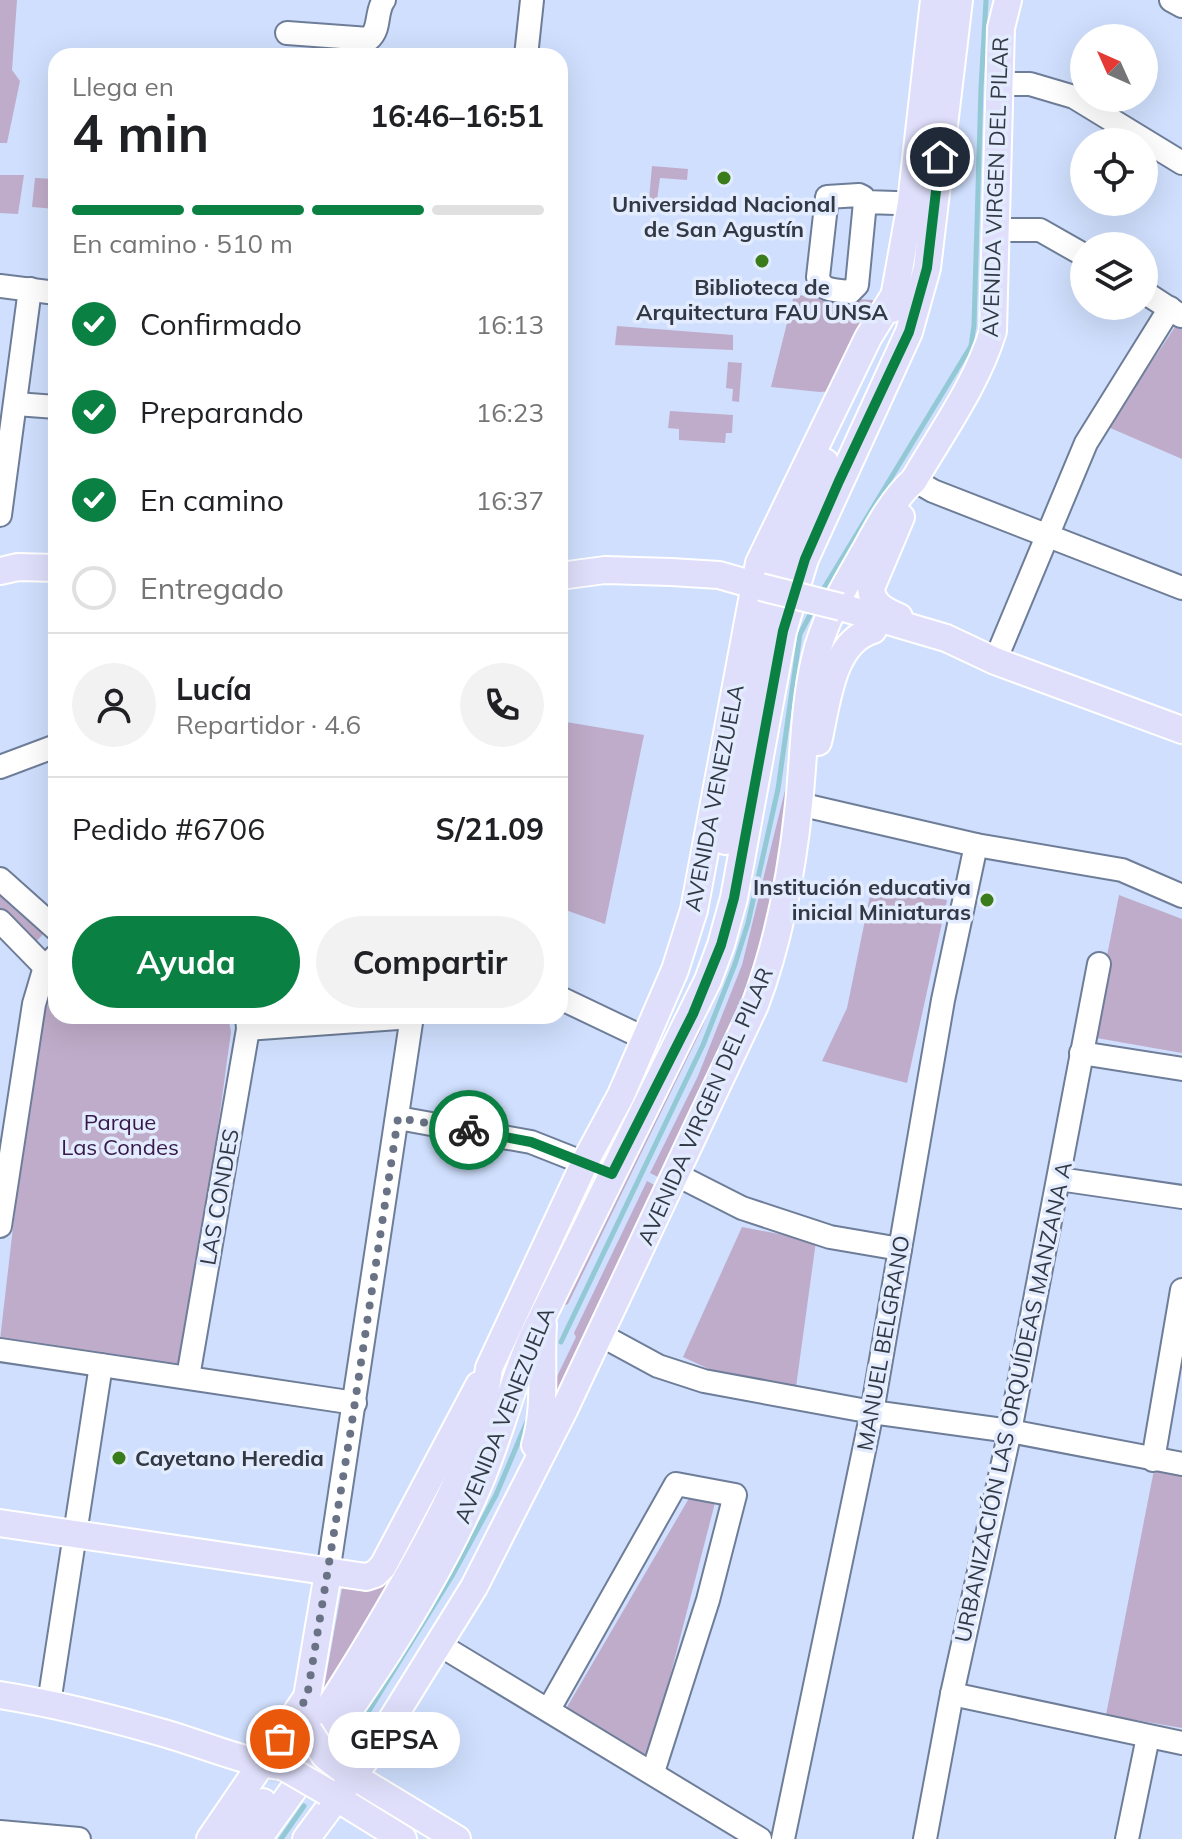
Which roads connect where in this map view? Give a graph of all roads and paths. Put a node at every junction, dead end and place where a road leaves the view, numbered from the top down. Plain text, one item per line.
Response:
1 (384, 0) edge
2 (532, 0) edge
3 (934, 0) edge
4 (959, 0) edge
5 (1008, 0) edge
6 (287, 33) dead end
7 (527, 48) edge
8 (999, 84) junction
9 (1182, 163) edge
10 (865, 202) dead end
11 (923, 204) junction
12 (995, 230) junction
13 (1070, 247) edge
14 (0, 286) edge
15 (30, 289) junction
16 (48, 292) edge
17 (895, 294) junction
18 (1158, 301) edge
19 (1176, 313) edge
20 (16, 404) junction
21 (48, 406) edge
22 (914, 480) junction
23 (0, 513) edge
24 (1046, 535) junction
25 (48, 568) edge
26 (0, 571) edge
27 (568, 575) edge
28 (1182, 588) edge
29 (756, 593) junction
30 (840, 613) junction
31 (873, 630) junction
32 (946, 638) junction
33 (995, 661) junction
34 (1182, 730) edge
35 (48, 749) edge
36 (0, 767) edge
37 (801, 777) junction
38 (799, 804) junction
39 (976, 845) junction
40 (0, 879) edge
41 (1182, 896) edge
42 (0, 921) edge
43 (48, 922) edge
44 (48, 960) edge
45 (1099, 964) dead end
46 (48, 969) edge
47 (568, 1002) edge
48 (247, 1024) edge
49 (411, 1024) edge
50 (644, 1038) junction
51 (1081, 1053) junction
52 (1182, 1069) edge
53 (621, 1095) junction
54 (398, 1118) junction
55 (585, 1162) junction
56 (612, 1174) junction
57 (675, 1174) junction
58 (1059, 1179) junction
59 (1182, 1197) edge
60 (0, 1226) edge
61 (900, 1249) junction
62 (1182, 1290) edge
63 (544, 1315) junction
64 (1179, 1323) edge
65 (599, 1334) junction
66 (0, 1350) edge
67 (101, 1365) junction
68 (489, 1368) junction
69 (188, 1377) junction
70 (355, 1403) junction
71 (872, 1412) junction
72 (1010, 1431) junction
73 (1153, 1460) junction
74 (1182, 1464) edge
75 (0, 1523) edge
76 (499, 1533) junction
77 (75, 1535) junction
78 (328, 1573) junction
79 (440, 1645) junction
80 (952, 1694) junction
81 (0, 1695) edge
82 (307, 1697) junction
83 (49, 1703) junction
84 (549, 1709) junction
85 (1148, 1737) junction
86 (1182, 1743) edge
87 (273, 1765) junction
88 (653, 1772) junction
89 (348, 1773) junction
90 (332, 1795) junction
91 (0, 1832) edge
92 (79, 1839) edge
93 (210, 1839) edge
94 (236, 1839) edge
95 (258, 1839) edge
96 (306, 1839) edge
97 (403, 1839) edge
98 (457, 1839) edge
99 (760, 1839) edge
100 (783, 1839) edge
101 (925, 1839) edge
102 (1127, 1839) edge

1 - 6 street
2 - 7 street
3 - 11 main road, AVENIDA VENEZUELA
4 - 11 main road, AVENIDA VENEZUELA
5 - 8 main road, AVENIDA VIRGEN DEL PILAR
8 - 9 street
8 - 12 main road, AVENIDA VIRGEN DEL PILAR
10 - 11 street
11 - 17 main road, AVENIDA VENEZUELA
11 - 56 main road, AVENIDA VENEZUELA
12 - 13 street
12 - 22 main road, AVENIDA VIRGEN DEL PILAR
14 - 15 street
15 - 16 street
15 - 20 street
17 - 29 main road, AVENIDA VENEZUELA
17 - 53 main road, AVENIDA VENEZUELA
18 - 19 street
19 - 24 street
20 - 21 street
20 - 23 street
22 - 24 street
22 - 32 main road
22 - 37 main road, AVENIDA VIRGEN DEL PILAR
24 - 28 street
24 - 33 street
25 - 26 main road
27 - 29 main road
29 - 30 main road
29 - 50 main road, AVENIDA VENEZUELA
30 - 31 main road
30 - 32 main road
31 - 33 main road
31 - 37 main road
32 - 33 main road
33 - 34 main road
35 - 36 street
37 - 38 main road, AVENIDA VIRGEN DEL PILAR
38 - 39 street
38 - 57 main road, AVENIDA VIRGEN DEL PILAR
39 - 41 street
39 - 61 street, MANUEL BELGRANO
40 - 43 street
42 - 44 street
45 - 51 street, URBANIZACIÓN LAS ORQUÍDEAS MANZANA A
46 - 60 street
47 - 50 street
48 - 69 street, LAS CONDES
49 - 54 street
50 - 53 main road, AVENIDA VENEZUELA
51 - 52 street
51 - 58 street, URBANIZACIÓN LAS ORQUÍDEAS MANZANA A
53 - 55 main road, AVENIDA VENEZUELA
54 - 55 street
54 - 70 street
55 - 56 street
55 - 68 main road, AVENIDA VENEZUELA
56 - 63 main road, AVENIDA VENEZUELA
57 - 61 street
57 - 65 main road, AVENIDA VIRGEN DEL PILAR
58 - 59 street
58 - 72 street, URBANIZACIÓN LAS ORQUÍDEAS MANZANA A
61 - 71 street, MANUEL BELGRANO
62 - 64 street
63 - 76 main road
63 - 95 main road, AVENIDA VENEZUELA
64 - 73 street
65 - 71 street
65 - 76 main road, AVENIDA VIRGEN DEL PILAR
66 - 67 street
67 - 69 street
67 - 77 street
68 - 78 main road
68 - 94 main road, AVENIDA VENEZUELA
69 - 70 street
70 - 78 street
71 - 72 street
71 - 100 street, MANUEL BELGRANO
72 - 73 street
72 - 80 street, URBANIZACIÓN LAS ORQUÍDEAS MANZANA A
73 - 74 street
75 - 77 main road
76 - 79 main road, AVENIDA VIRGEN DEL PILAR
77 - 78 main road
77 - 83 street
78 - 82 main road
79 - 84 street
79 - 89 main road, AVENIDA VIRGEN DEL PILAR
80 - 85 street
80 - 101 street, URBANIZACIÓN LAS ORQUÍDEAS MANZANA A
81 - 83 main road
82 - 87 main road
82 - 89 main road, bridge
83 - 87 main road
84 - 88 street
84 - 88 street
85 - 86 street
85 - 102 street
87 - 90 main road, bridge
87 - 93 main road
88 - 99 street
89 - 90 main road, AVENIDA VIRGEN DEL PILAR
89 - 98 main road
90 - 96 main road, AVENIDA VIRGEN DEL PILAR
90 - 97 main road
91 - 92 street

